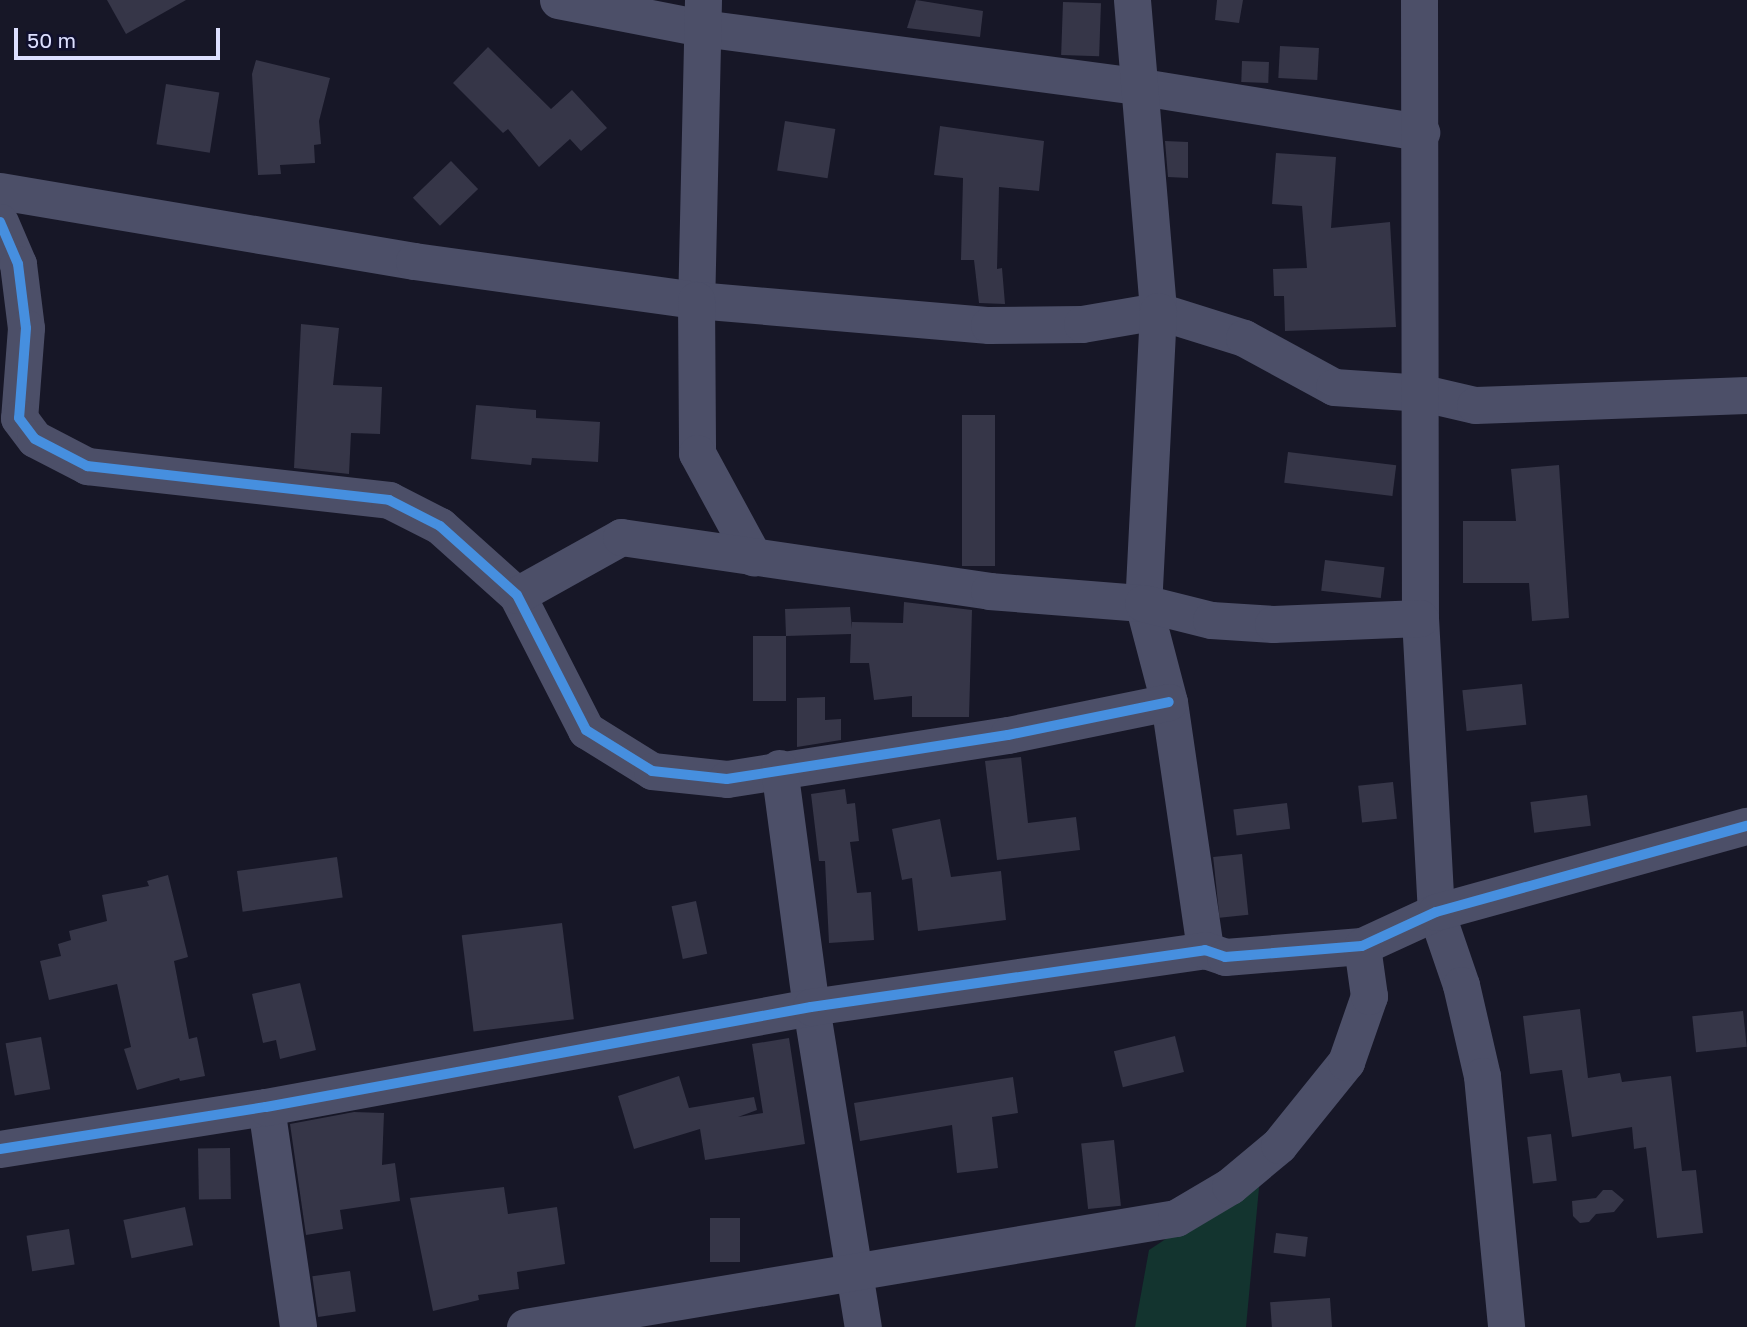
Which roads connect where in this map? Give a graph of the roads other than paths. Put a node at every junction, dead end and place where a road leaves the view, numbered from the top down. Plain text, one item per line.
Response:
1 (558, 0) edge
2 (1132, 0) edge
3 (1419, 0) edge
4 (703, 14) edge
5 (1143, 87) junction
6 (1421, 132) junction
7 (0, 191) edge
8 (0, 222) edge
9 (696, 300) junction
10 (1158, 311) junction
11 (1423, 393) junction
12 (1747, 395) edge
13 (754, 558) junction
14 (517, 595) junction
15 (1143, 603) junction
16 (1420, 618) junction
17 (1169, 702) junction
18 (779, 768) junction
19 (1746, 833) edge
20 (1436, 912) junction
21 (1362, 946) junction
22 (1205, 950) junction
23 (811, 1007) junction
24 (266, 1107) junction
25 (0, 1149) edge
26 (855, 1274) junction
27 (298, 1327) edge
28 (525, 1327) edge
29 (863, 1327) edge
30 (1506, 1327) edge

1 - 4 street
2 - 5 street
3 - 6 street
4 - 5 street
4 - 9 street
5 - 6 street
5 - 10 street
6 - 11 street
7 - 9 street
8 - 14 street
9 - 10 street
9 - 13 street
10 - 11 street
10 - 15 street
11 - 12 street
11 - 16 street
13 - 14 street
13 - 15 street
14 - 18 street
15 - 16 street
15 - 17 street
16 - 20 street
17 - 18 street
17 - 22 street
18 - 23 street
19 - 20 street
20 - 21 street
20 - 30 street
21 - 22 street
21 - 26 street
22 - 23 street
23 - 24 street
23 - 26 street
24 - 25 street
24 - 27 street
26 - 28 street
26 - 29 street

